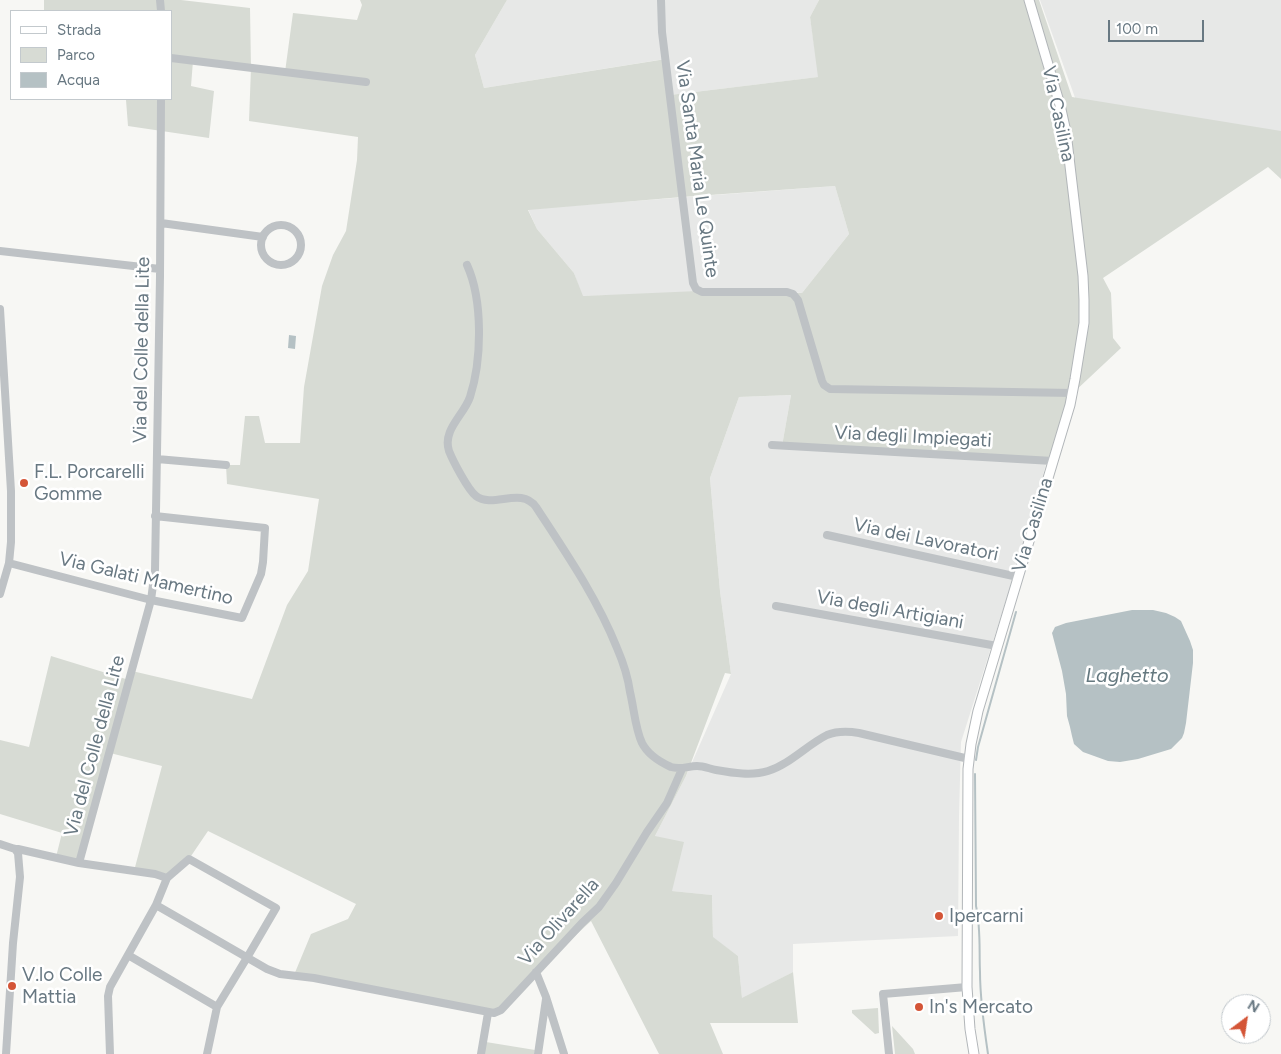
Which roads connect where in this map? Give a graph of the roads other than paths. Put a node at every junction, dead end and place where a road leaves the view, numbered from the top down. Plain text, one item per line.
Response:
1 (661, 0) edge
2 (1029, 0) edge
3 (172, 58) edge
4 (366, 82) dead end
5 (161, 100) edge
6 (161, 223) junction
7 (262, 237) junction
8 (0, 251) edge
9 (467, 265) dead end
10 (160, 270) junction
11 (0, 309) edge
12 (1073, 393) junction
13 (772, 446) dead end
14 (157, 459) junction
15 (1053, 461) junction
16 (226, 464) dead end
17 (155, 516) junction
18 (827, 535) dead end
19 (9, 563) junction
20 (1018, 577) junction
21 (0, 594) edge
22 (151, 600) junction
23 (776, 606) dead end
24 (997, 646) junction
25 (969, 759) junction
26 (682, 768) junction
27 (0, 844) edge
28 (15, 849) junction
29 (79, 863) junction
30 (167, 878) junction
31 (156, 904) junction
32 (128, 955) junction
33 (248, 956) junction
34 (536, 972) junction
35 (967, 987) junction
36 (546, 997) junction
37 (217, 1007) junction
38 (488, 1013) junction
39 (6, 1054) edge
40 (110, 1054) edge
41 (207, 1054) edge
42 (482, 1054) edge
43 (538, 1054) edge
44 (564, 1054) edge
45 (889, 1054) edge
46 (974, 1054) edge

1 - 12 street, Via Santa Maria Le Quinte
2 - 12 main road, Via Casilina
3 - 4 street
5 - 6 street, Via del Colle della Lite
6 - 7 street
6 - 10 street, Via del Colle della Lite
7 - 7 street
8 - 10 street
9 - 26 street
10 - 14 street, Via del Colle della Lite
11 - 19 street
12 - 15 main road, Via Casilina
13 - 15 street, Via degli Impiegati
14 - 16 street
14 - 17 street, Via del Colle della Lite
15 - 20 main road, Via Casilina
17 - 22 street, Via del Colle della Lite
17 - 22 street, Via Galati Mamertino
18 - 20 street, Via dei Lavoratori
19 - 21 street
19 - 22 street, Via Galati Mamertino
20 - 24 main road, Via Casilina
22 - 29 street, Via del Colle della Lite
23 - 24 street, Via degli Artigiani
24 - 25 main road, Via Casilina
25 - 26 street
25 - 35 main road, Via Casilina
26 - 34 street, Via Olivarella
27 - 28 street
28 - 29 street
28 - 39 street
29 - 30 street
30 - 31 street
30 - 33 street
31 - 32 street
31 - 33 street
32 - 37 street
32 - 40 street
33 - 37 street
33 - 38 street
34 - 36 street
34 - 38 street, Via Olivarella
35 - 45 street
35 - 46 main road, Via Casilina
36 - 43 street
36 - 44 street
37 - 41 street
38 - 42 street

